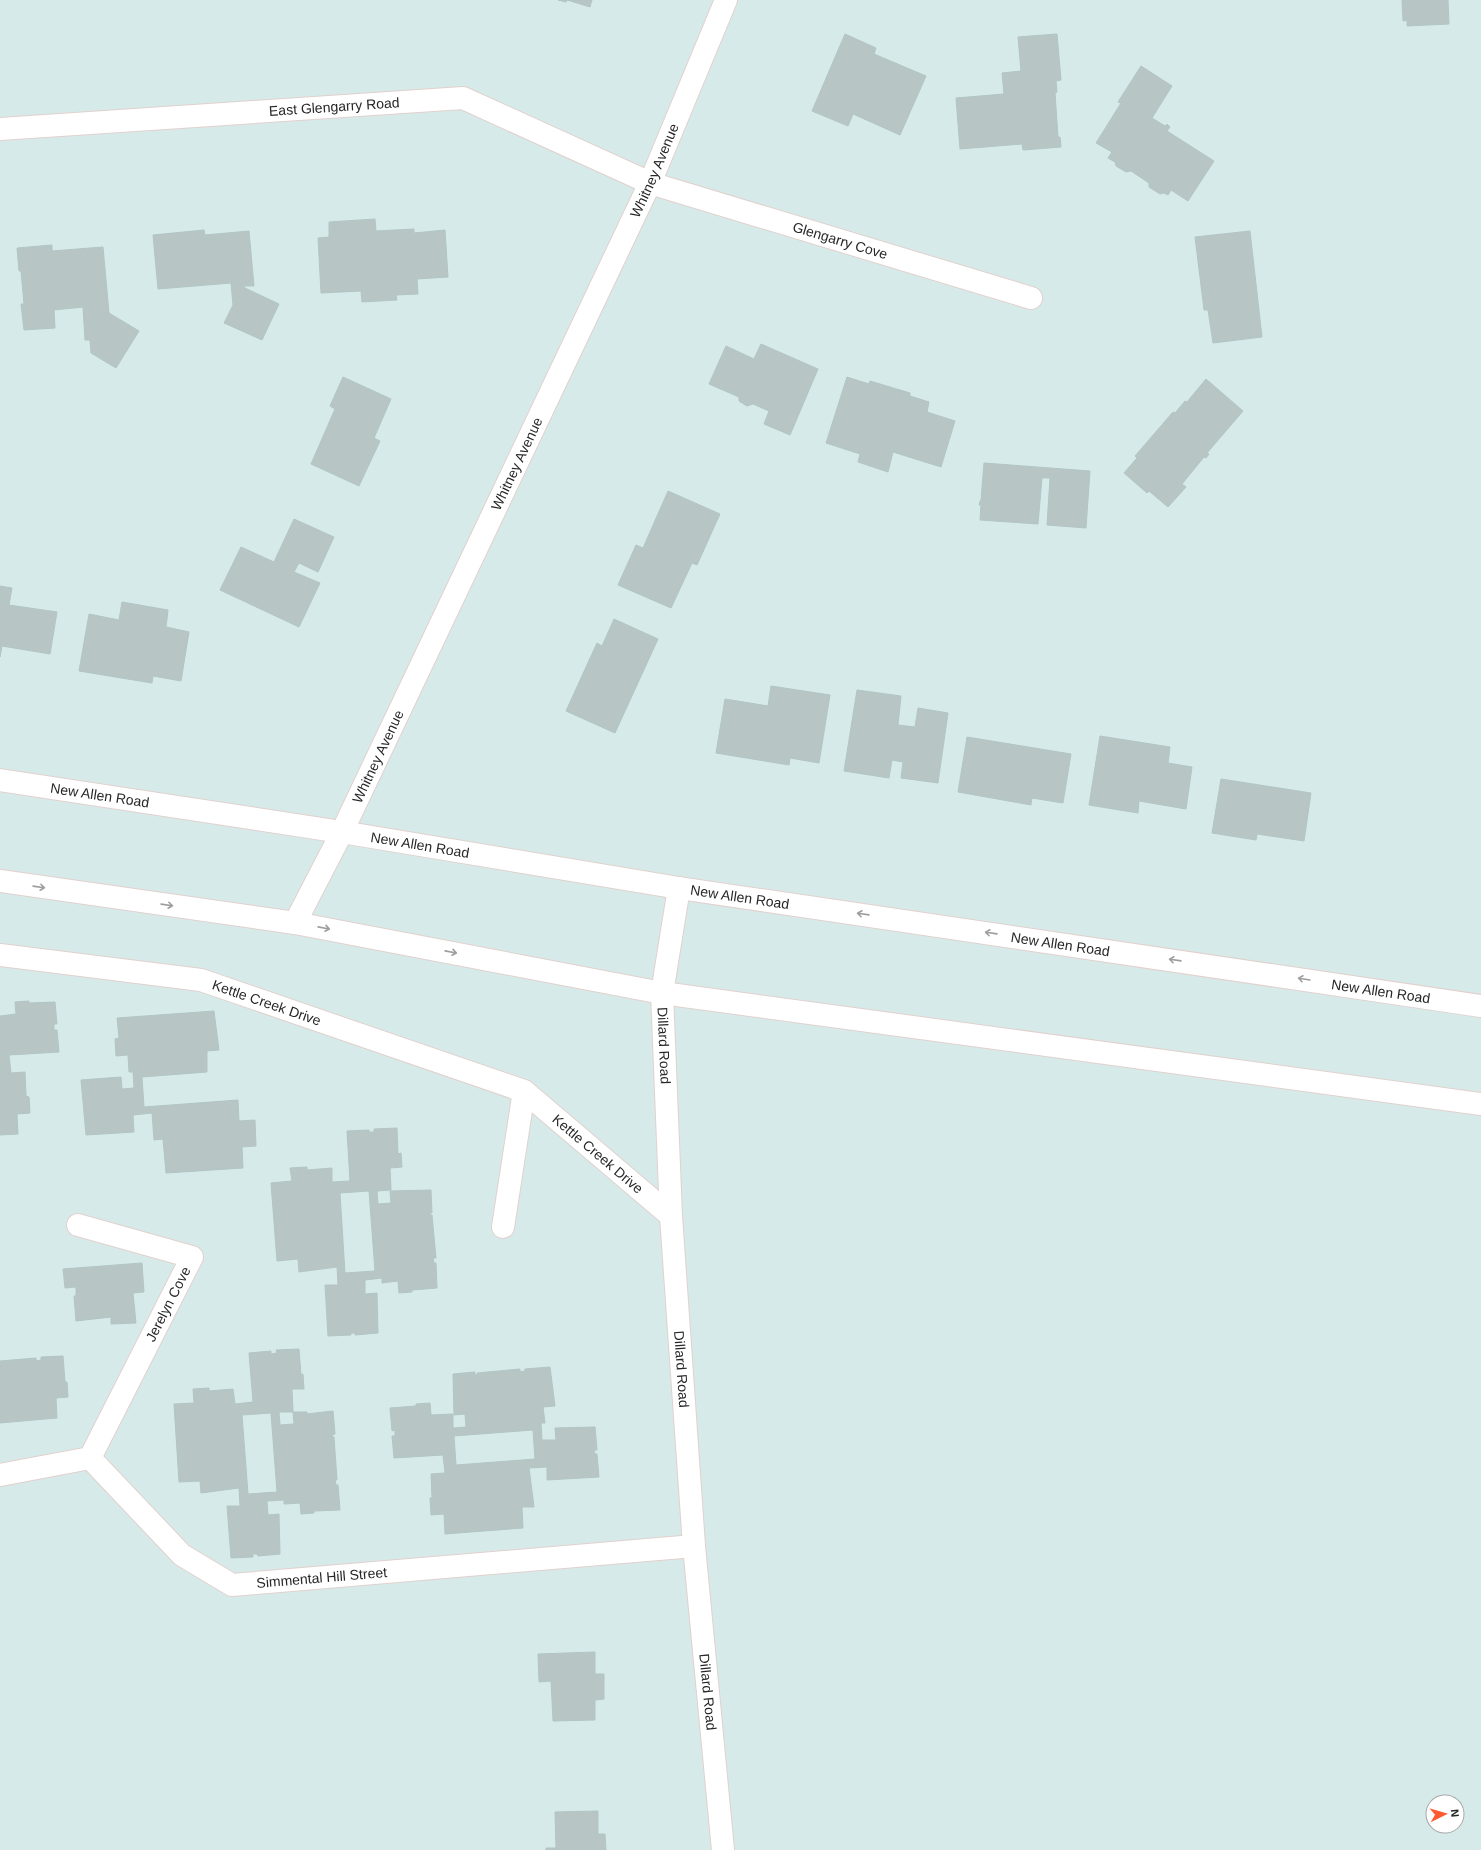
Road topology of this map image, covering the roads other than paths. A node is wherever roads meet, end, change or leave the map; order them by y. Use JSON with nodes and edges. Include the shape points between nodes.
{"nodes":[{"id":1,"x":726,"y":0,"type":"edge"},
{"id":2,"x":0,"y":129,"type":"edge"},
{"id":3,"x":650,"y":183,"type":"junction"},
{"id":4,"x":1031,"y":298,"type":"dead end"},
{"id":5,"x":0,"y":780,"type":"edge"},
{"id":6,"x":342,"y":832,"type":"junction"},
{"id":7,"x":0,"y":881,"type":"edge"},
{"id":8,"x":679,"y":888,"type":"junction"},
{"id":9,"x":295,"y":923,"type":"junction"},
{"id":10,"x":0,"y":954,"type":"edge"},
{"id":11,"x":662,"y":993,"type":"junction"},
{"id":12,"x":1481,"y":1006,"type":"edge"},
{"id":13,"x":524,"y":1092,"type":"junction"},
{"id":14,"x":1481,"y":1104,"type":"edge"},
{"id":15,"x":671,"y":1216,"type":"junction"},
{"id":16,"x":78,"y":1225,"type":"dead end"},
{"id":17,"x":503,"y":1226,"type":"dead end"},
{"id":18,"x":90,"y":1458,"type":"junction"},
{"id":19,"x":0,"y":1475,"type":"edge"},
{"id":20,"x":694,"y":1546,"type":"junction"},
{"id":21,"x":723,"y":1850,"type":"edge"}],
"edges":[{"from":1,"to":3,"type":"street","name":"Whitney Avenue"},
{"from":2,"to":3,"type":"street","name":"East Glengarry Road","via":[[463,98]]},
{"from":3,"to":4,"type":"street","name":"Glengarry Cove"},
{"from":3,"to":6,"type":"street","name":"Whitney Avenue"},
{"from":5,"to":6,"type":"street","name":"New Allen Road"},
{"from":6,"to":8,"type":"street","name":"New Allen Road"},
{"from":6,"to":9,"type":"street","name":"Whitney Avenue"},
{"from":7,"to":9,"type":"street","one_way":true},
{"from":8,"to":11,"type":"street","name":"Dillard Road"},
{"from":12,"to":8,"type":"street","name":"New Allen Road","one_way":true},
{"from":9,"to":11,"type":"street","one_way":true},
{"from":10,"to":13,"type":"street","name":"Kettle Creek Drive","via":[[201,980]]},
{"from":11,"to":14,"type":"street"},
{"from":11,"to":15,"type":"street","name":"Dillard Road"},
{"from":13,"to":15,"type":"street","name":"Kettle Creek Drive"},
{"from":13,"to":17,"type":"street"},
{"from":15,"to":20,"type":"street","name":"Dillard Road"},
{"from":16,"to":18,"type":"street","name":"Jerelyn Cove","via":[[192,1256]]},
{"from":18,"to":19,"type":"street"},
{"from":18,"to":20,"type":"street","name":"Simmental Hill Street","via":[[182,1555],[232,1585]]},
{"from":20,"to":21,"type":"street","name":"Dillard Road"}]}
